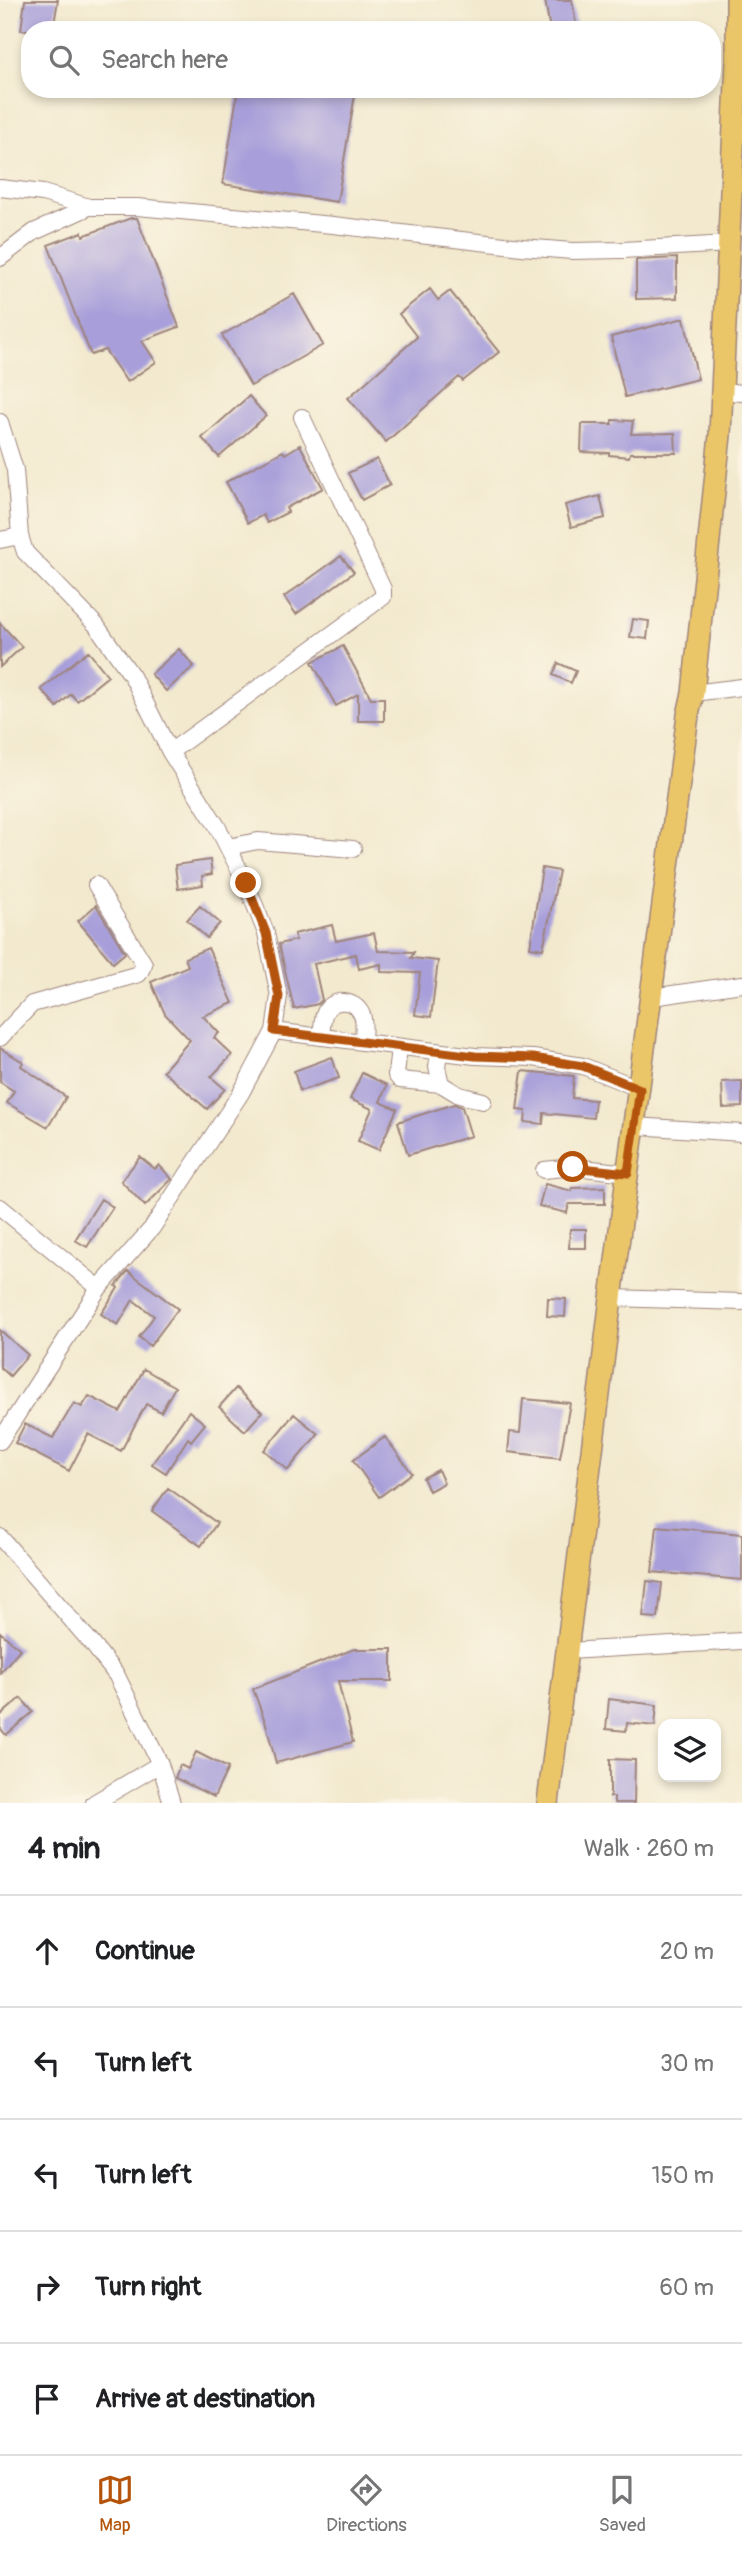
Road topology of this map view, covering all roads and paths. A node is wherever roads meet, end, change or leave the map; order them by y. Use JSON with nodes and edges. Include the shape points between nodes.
{"nodes":[{"id":1,"x":737,"y":0,"type":"edge"},
{"id":2,"x":737,"y":162,"type":"edge"},
{"id":3,"x":0,"y":188,"type":"edge"},
{"id":4,"x":89,"y":207,"type":"junction"},
{"id":5,"x":729,"y":244,"type":"junction"},
{"id":6,"x":0,"y":258,"type":"edge"},
{"id":7,"x":732,"y":392,"type":"edge"},
{"id":8,"x":302,"y":417,"type":"dead end"},
{"id":9,"x":0,"y":422,"type":"edge"},
{"id":10,"x":20,"y":537,"type":"junction"},
{"id":11,"x":0,"y":540,"type":"edge"},
{"id":12,"x":742,"y":687,"type":"edge"},
{"id":13,"x":693,"y":693,"type":"junction"},
{"id":14,"x":170,"y":752,"type":"junction"},
{"id":15,"x":228,"y":847,"type":"junction"},
{"id":16,"x":353,"y":849,"type":"dead end"},
{"id":17,"x":96,"y":885,"type":"dead end"},
{"id":18,"x":742,"y":984,"type":"edge"},
{"id":19,"x":652,"y":997,"type":"junction"},
{"id":20,"x":274,"y":1031,"type":"junction"},
{"id":21,"x":321,"y":1037,"type":"junction"},
{"id":22,"x":0,"y":1038,"type":"edge"},
{"id":23,"x":363,"y":1042,"type":"junction"},
{"id":24,"x":399,"y":1047,"type":"junction"},
{"id":25,"x":439,"y":1052,"type":"junction"},
{"id":26,"x":441,"y":1084,"type":"junction"},
{"id":27,"x":640,"y":1089,"type":"junction"},
{"id":28,"x":483,"y":1101,"type":"dead end"},
{"id":29,"x":635,"y":1126,"type":"junction"},
{"id":30,"x":742,"y":1133,"type":"edge"},
{"id":31,"x":544,"y":1170,"type":"dead end"},
{"id":32,"x":628,"y":1173,"type":"junction"},
{"id":33,"x":0,"y":1207,"type":"edge"},
{"id":34,"x":99,"y":1288,"type":"junction"},
{"id":35,"x":611,"y":1298,"type":"junction"},
{"id":36,"x":742,"y":1302,"type":"edge"},
{"id":37,"x":0,"y":1441,"type":"edge"},
{"id":38,"x":0,"y":1537,"type":"edge"},
{"id":39,"x":742,"y":1641,"type":"edge"},
{"id":40,"x":568,"y":1651,"type":"junction"},
{"id":41,"x":160,"y":1764,"type":"junction"},
{"id":42,"x":94,"y":1803,"type":"edge"},
{"id":43,"x":172,"y":1803,"type":"edge"},
{"id":44,"x":548,"y":1803,"type":"edge"}],
"edges":[{"from":1,"to":2,"type":"main road"},
{"from":2,"to":5,"type":"main road"},
{"from":3,"to":4,"type":"street","via":[[43,193]]},
{"from":4,"to":5,"type":"street","via":[[137,207],[572,251]]},
{"from":4,"to":6,"type":"street","via":[[34,232]]},
{"from":5,"to":7,"type":"main road"},
{"from":7,"to":13,"type":"main road","via":[[720,435]]},
{"from":8,"to":14,"type":"street","via":[[383,597]]},
{"from":9,"to":10,"type":"street","via":[[15,470]]},
{"from":10,"to":11,"type":"street"},
{"from":10,"to":14,"type":"street","via":[[25,552],[96,625],[132,676]]},
{"from":12,"to":13,"type":"street"},
{"from":13,"to":19,"type":"main road"},
{"from":14,"to":15,"type":"street"},
{"from":15,"to":16,"type":"street","via":[[258,841]]},
{"from":15,"to":20,"type":"street","via":[[266,933],[279,996]]},
{"from":17,"to":22,"type":"street","via":[[143,969],[139,974],[33,1004]]},
{"from":18,"to":19,"type":"street"},
{"from":19,"to":27,"type":"main road"},
{"from":20,"to":21,"type":"street"},
{"from":20,"to":34,"type":"street","via":[[242,1093],[152,1228]]},
{"from":21,"to":23,"type":"street"},
{"from":21,"to":23,"type":"street","via":[[328,1008],[344,1001],[357,1007],[363,1017]]},
{"from":23,"to":24,"type":"street"},
{"from":24,"to":25,"type":"street"},
{"from":24,"to":26,"type":"street","via":[[396,1075],[400,1080]]},
{"from":25,"to":26,"type":"street"},
{"from":25,"to":27,"type":"street","via":[[583,1066]]},
{"from":26,"to":28,"type":"street"},
{"from":27,"to":29,"type":"main road"},
{"from":29,"to":30,"type":"street"},
{"from":29,"to":32,"type":"main road"},
{"from":31,"to":32,"type":"street","via":[[573,1167]]},
{"from":32,"to":35,"type":"main road"},
{"from":33,"to":34,"type":"street"},
{"from":34,"to":37,"type":"street"},
{"from":35,"to":36,"type":"street"},
{"from":35,"to":40,"type":"main road"},
{"from":38,"to":41,"type":"street","via":[[117,1676]]},
{"from":39,"to":40,"type":"street"},
{"from":40,"to":44,"type":"main road"},
{"from":41,"to":42,"type":"street"},
{"from":41,"to":43,"type":"street"}]}
